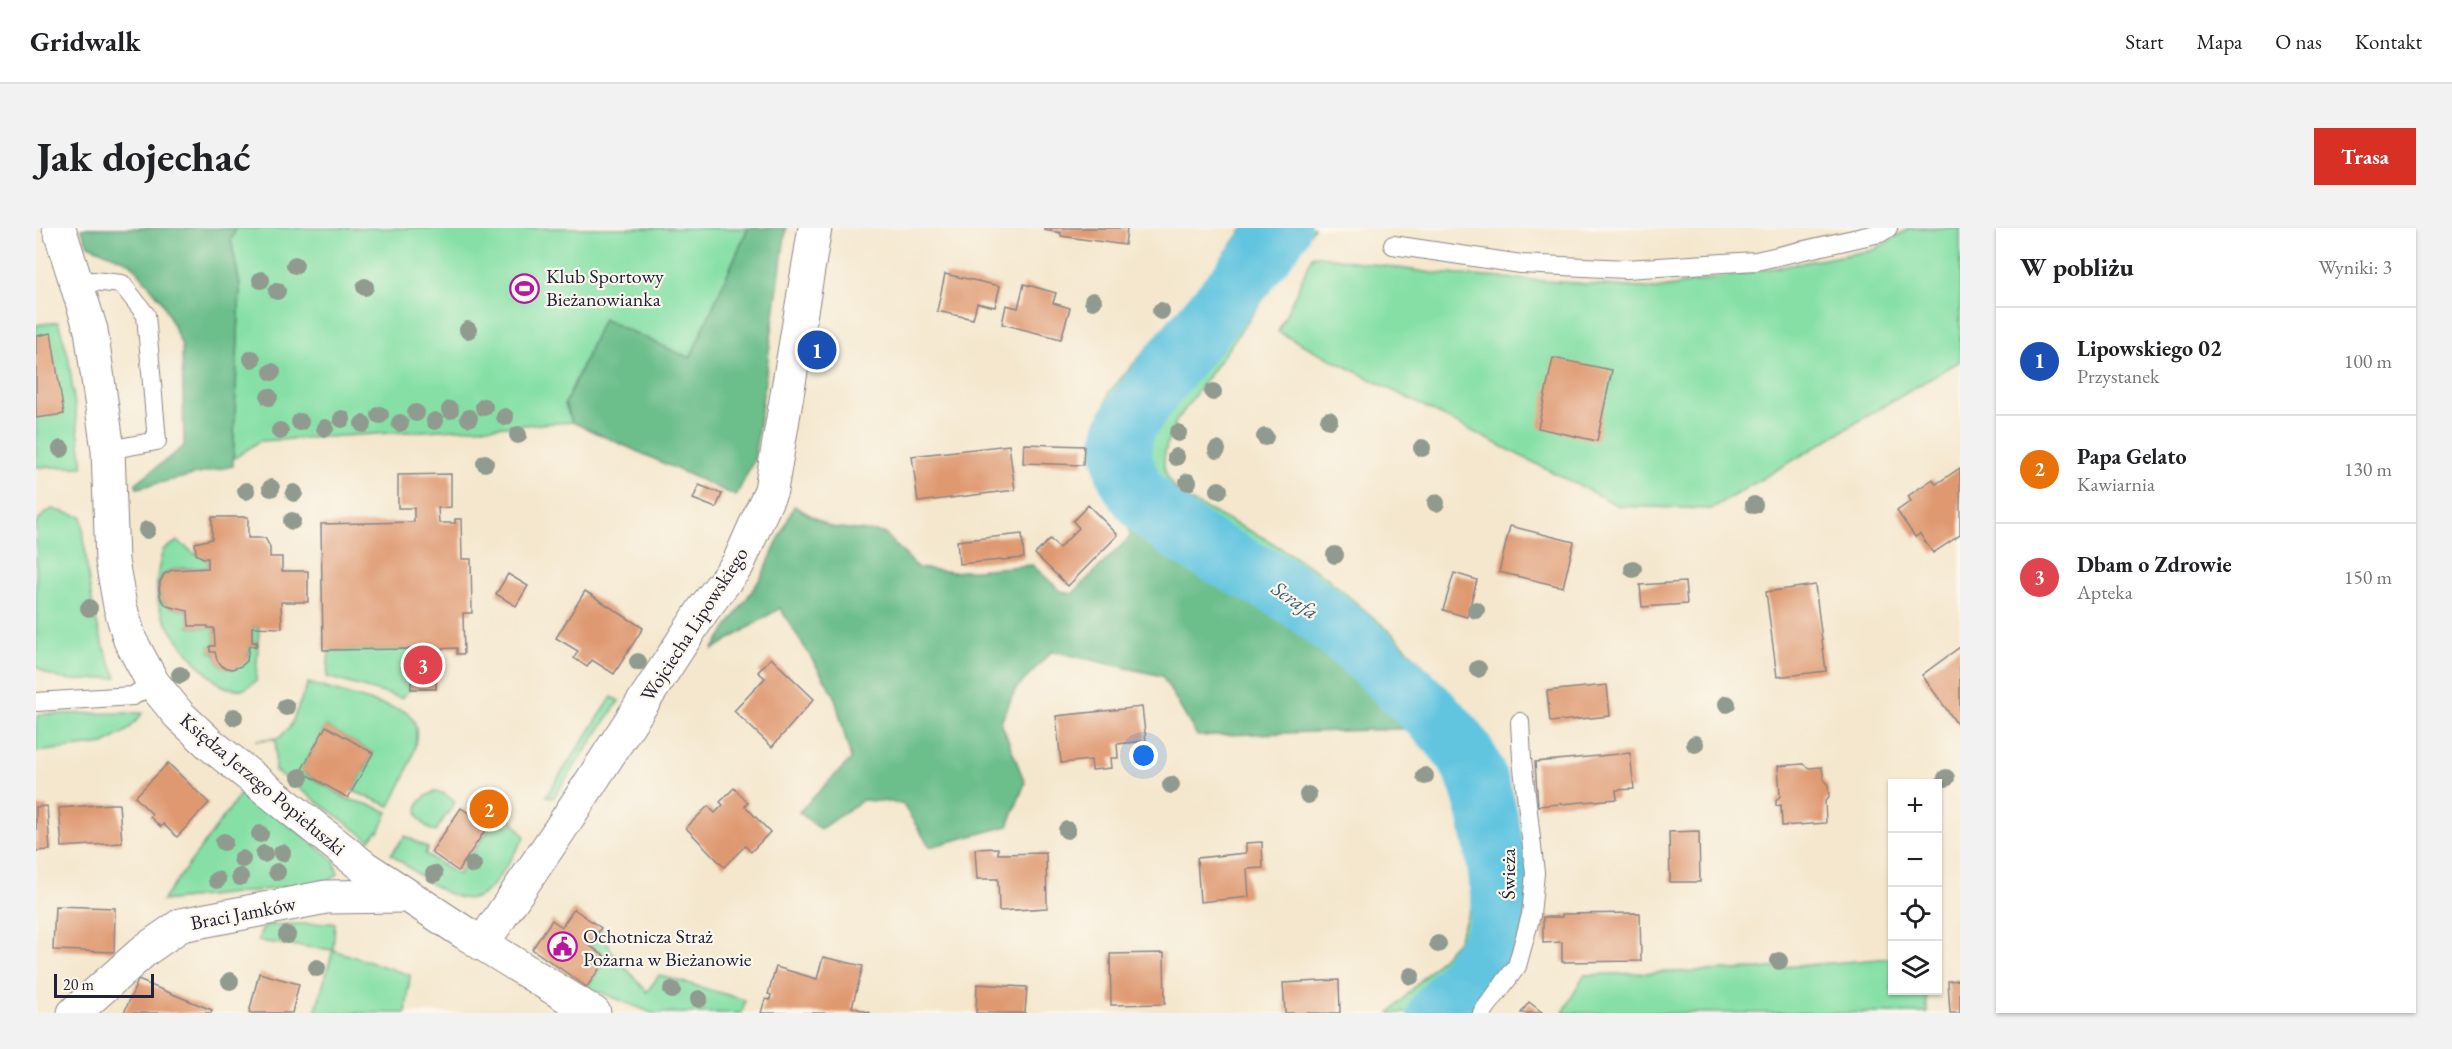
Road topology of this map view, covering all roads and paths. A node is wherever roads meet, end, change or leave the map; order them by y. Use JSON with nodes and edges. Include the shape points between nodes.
{"nodes":[{"id":1,"x":59,"y":228,"type":"edge"},
{"id":2,"x":815,"y":228,"type":"edge"},
{"id":3,"x":1888,"y":228,"type":"edge"},
{"id":4,"x":1393,"y":245,"type":"dead end"},
{"id":5,"x":77,"y":285,"type":"junction"},
{"id":6,"x":108,"y":450,"type":"junction"},
{"id":7,"x":153,"y":683,"type":"junction"},
{"id":8,"x":36,"y":702,"type":"edge"},
{"id":9,"x":1520,"y":722,"type":"dead end"},
{"id":10,"x":406,"y":896,"type":"junction"},
{"id":11,"x":482,"y":944,"type":"junction"},
{"id":12,"x":74,"y":1013,"type":"edge"},
{"id":13,"x":594,"y":1013,"type":"edge"},
{"id":14,"x":1482,"y":1013,"type":"edge"}],
"edges":[{"from":1,"to":5,"type":"street","name":"Księdza Jerzego Popiełuszki"},
{"from":2,"to":11,"type":"street","name":"Wojciecha Lipowskiego","via":[[771,490],[738,564],[703,610]]},
{"from":3,"to":4,"type":"lane","via":[[1756,261],[1626,269],[1521,264]]},
{"from":5,"to":6,"type":"street","name":"Księdza Jerzego Popiełuszki","via":[[91,330]]},
{"from":5,"to":6,"type":"lane","via":[[93,281],[122,284],[146,315],[157,441]]},
{"from":6,"to":7,"type":"street","name":"Księdza Jerzego Popiełuszki","via":[[112,561],[118,595],[130,640]]},
{"from":7,"to":8,"type":"lane","via":[[133,696]]},
{"from":7,"to":10,"type":"street","name":"Księdza Jerzego Popiełuszki","via":[[210,744]]},
{"from":9,"to":14,"type":"lane","name":"Świeża","via":[[1535,873],[1530,915],[1517,966]]},
{"from":10,"to":11,"type":"street","name":"Księdza Jerzego Popiełuszki"},
{"from":10,"to":12,"type":"street","name":"Braci Jamków","via":[[326,897],[181,925]]},
{"from":11,"to":13,"type":"street","name":"Księdza Jerzego Popiełuszki"}]}
